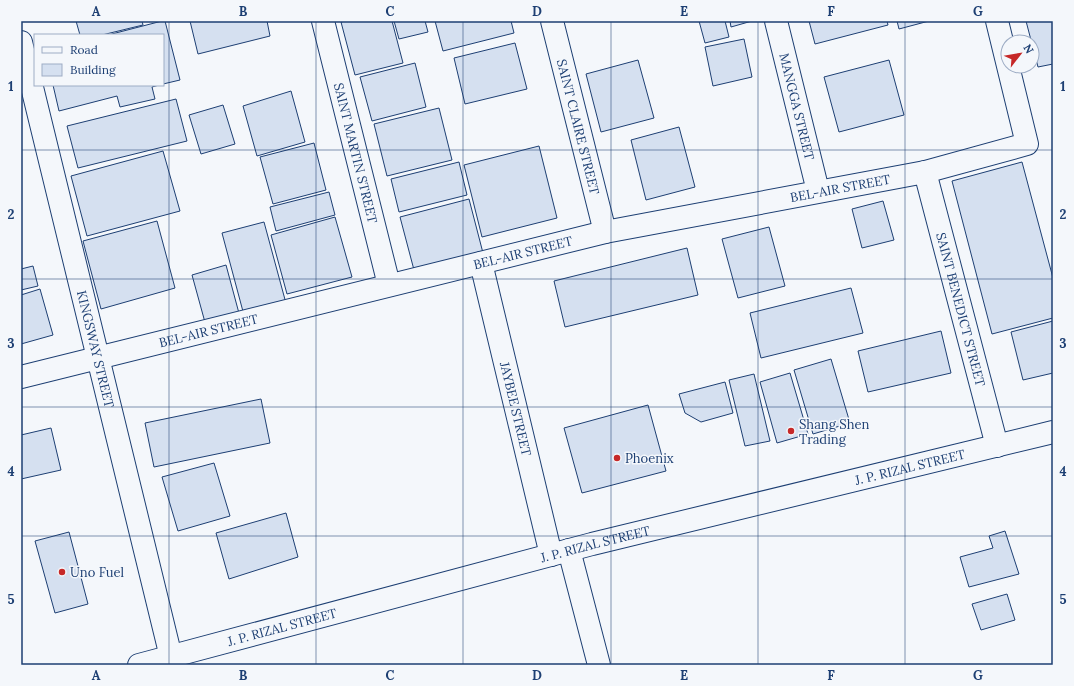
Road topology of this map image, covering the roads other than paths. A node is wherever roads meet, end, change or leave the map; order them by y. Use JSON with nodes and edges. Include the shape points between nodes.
{"nodes":[{"id":1,"x":323,"y":21,"type":"edge"},
{"id":2,"x":552,"y":21,"type":"edge"},
{"id":3,"x":776,"y":21,"type":"edge"},
{"id":4,"x":997,"y":21,"type":"edge"},
{"id":5,"x":21,"y":42,"type":"edge"},
{"id":6,"x":925,"y":172,"type":"junction"},
{"id":7,"x":818,"y":191,"type":"junction"},
{"id":8,"x":605,"y":232,"type":"junction"},
{"id":9,"x":481,"y":263,"type":"junction"},
{"id":10,"x":389,"y":286,"type":"junction"},
{"id":11,"x":98,"y":358,"type":"junction"},
{"id":12,"x":21,"y":377,"type":"edge"},
{"id":13,"x":1053,"y":432,"type":"edge"},
{"id":14,"x":997,"y":446,"type":"junction"},
{"id":15,"x":560,"y":552,"type":"junction"},
{"id":16,"x":171,"y":657,"type":"junction"},
{"id":17,"x":139,"y":665,"type":"edge"},
{"id":18,"x":599,"y":665,"type":"edge"}],
"edges":[{"from":1,"to":10,"type":"street","name":"SAINT MARTIN STREET"},
{"from":2,"to":8,"type":"street","name":"SAINT CLAIRE STREET"},
{"from":3,"to":7,"type":"street","name":"MANGGA STREET"},
{"from":4,"to":6,"type":"street","name":"BEL-AIR STREET","via":[[1027,144]]},
{"from":5,"to":11,"type":"street","name":"KINGSWAY STREET"},
{"from":6,"to":7,"type":"street","name":"BEL-AIR STREET"},
{"from":6,"to":14,"type":"street","name":"SAINT BENEDICT STREET"},
{"from":7,"to":8,"type":"street","name":"BEL-AIR STREET"},
{"from":8,"to":9,"type":"street","name":"BEL-AIR STREET"},
{"from":9,"to":10,"type":"street","name":"BEL-AIR STREET"},
{"from":9,"to":15,"type":"street","name":"JAYBEE STREET"},
{"from":10,"to":11,"type":"street","name":"BEL-AIR STREET"},
{"from":11,"to":12,"type":"street","name":"BEL-AIR STREET"},
{"from":11,"to":16,"type":"street","name":"KINGSWAY STREET"},
{"from":13,"to":14,"type":"street","name":"J. P. RIZAL STREET"},
{"from":14,"to":15,"type":"street","name":"J. P. RIZAL STREET"},
{"from":15,"to":16,"type":"street","name":"J. P. RIZAL STREET"},
{"from":15,"to":18,"type":"street","name":"JAYBEE STREET"},
{"from":16,"to":17,"type":"street","name":"J. P. RIZAL STREET"}]}
